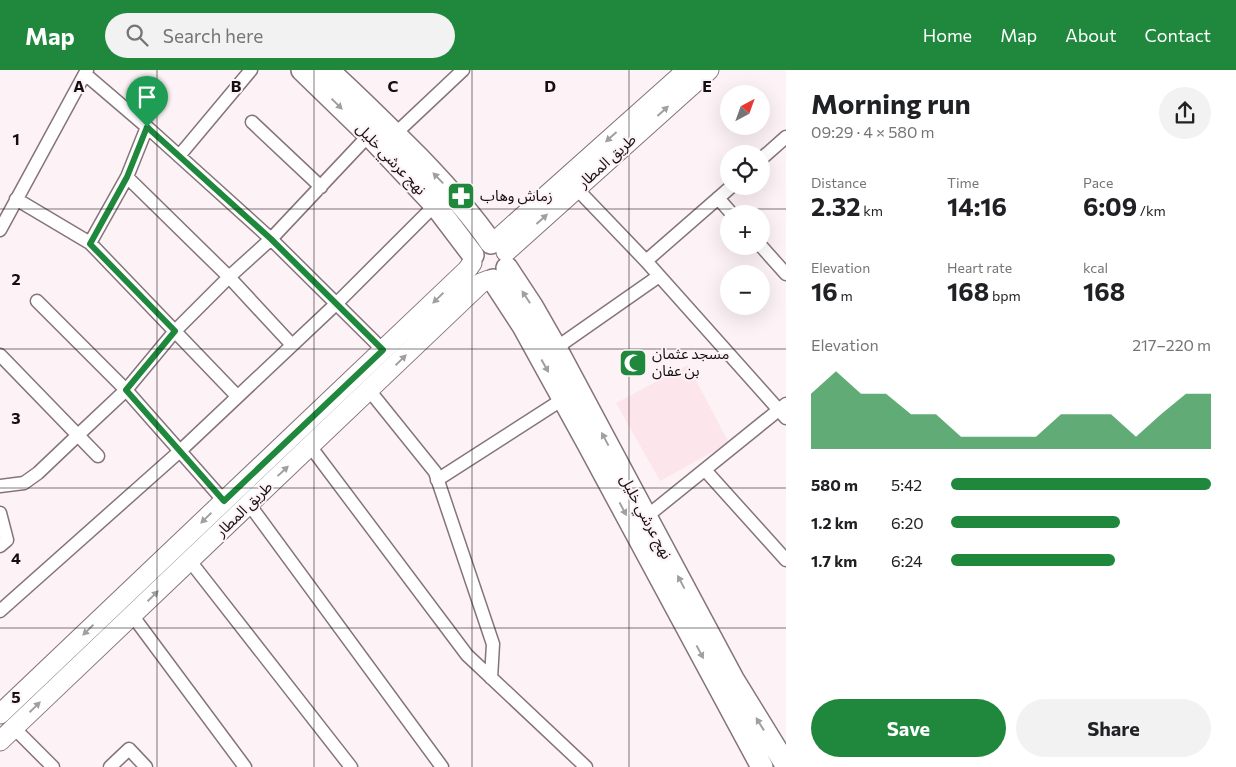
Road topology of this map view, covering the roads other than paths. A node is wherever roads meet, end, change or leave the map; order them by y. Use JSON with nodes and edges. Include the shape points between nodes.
{"nodes":[{"id":1,"x":250,"y":70,"type":"edge"},
{"id":2,"x":302,"y":70,"type":"edge"},
{"id":3,"x":328,"y":70,"type":"edge"},
{"id":4,"x":463,"y":70,"type":"edge"},
{"id":5,"x":687,"y":70,"type":"edge"},
{"id":6,"x":710,"y":70,"type":"edge"},
{"id":7,"x":86,"y":72,"type":"edge"},
{"id":8,"x":252,"y":122,"type":"dead end"},
{"id":9,"x":147,"y":127,"type":"junction"},
{"id":10,"x":394,"y":134,"type":"junction"},
{"id":11,"x":369,"y":135,"type":"junction"},
{"id":12,"x":786,"y":137,"type":"edge"},
{"id":13,"x":770,"y":152,"type":"edge"},
{"id":14,"x":179,"y":156,"type":"junction"},
{"id":15,"x":127,"y":177,"type":"junction"},
{"id":16,"x":571,"y":183,"type":"junction"},
{"id":17,"x":321,"y":187,"type":"junction"},
{"id":18,"x":722,"y":195,"type":"edge"},
{"id":19,"x":718,"y":198,"type":"junction"},
{"id":20,"x":16,"y":199,"type":"junction"},
{"id":21,"x":436,"y":205,"type":"junction"},
{"id":22,"x":724,"y":205,"type":"edge"},
{"id":23,"x":0,"y":230,"type":"edge"},
{"id":24,"x":271,"y":239,"type":"junction"},
{"id":25,"x":90,"y":244,"type":"junction"},
{"id":26,"x":769,"y":255,"type":"edge"},
{"id":27,"x":472,"y":259,"type":"junction"},
{"id":28,"x":496,"y":261,"type":"junction"},
{"id":29,"x":646,"y":261,"type":"junction"},
{"id":30,"x":786,"y":274,"type":"edge"},
{"id":31,"x":659,"y":276,"type":"junction"},
{"id":32,"x":229,"y":277,"type":"junction"},
{"id":33,"x":36,"y":301,"type":"dead end"},
{"id":34,"x":337,"y":303,"type":"junction"},
{"id":35,"x":175,"y":331,"type":"junction"},
{"id":36,"x":292,"y":345,"type":"junction"},
{"id":37,"x":556,"y":348,"type":"junction"},
{"id":38,"x":383,"y":350,"type":"junction"},
{"id":39,"x":0,"y":354,"type":"edge"},
{"id":40,"x":126,"y":390,"type":"junction"},
{"id":41,"x":369,"y":390,"type":"junction"},
{"id":42,"x":238,"y":396,"type":"junction"},
{"id":43,"x":563,"y":399,"type":"junction"},
{"id":44,"x":784,"y":411,"type":"edge"},
{"id":45,"x":78,"y":435,"type":"junction"},
{"id":46,"x":310,"y":446,"type":"junction"},
{"id":47,"x":180,"y":451,"type":"junction"},
{"id":48,"x":98,"y":456,"type":"dead end"},
{"id":49,"x":705,"y":470,"type":"junction"},
{"id":50,"x":437,"y":480,"type":"junction"},
{"id":51,"x":0,"y":486,"type":"edge"},
{"id":52,"x":224,"y":501,"type":"junction"},
{"id":53,"x":249,"y":504,"type":"junction"},
{"id":54,"x":0,"y":513,"type":"edge"},
{"id":55,"x":646,"y":517,"type":"junction"},
{"id":56,"x":0,"y":546,"type":"edge"},
{"id":57,"x":786,"y":560,"type":"edge"},
{"id":58,"x":190,"y":561,"type":"junction"},
{"id":59,"x":0,"y":611,"type":"edge"},
{"id":60,"x":132,"y":615,"type":"junction"},
{"id":61,"x":491,"y":678,"type":"junction"},
{"id":62,"x":0,"y":714,"type":"edge"},
{"id":63,"x":14,"y":728,"type":"junction"},
{"id":64,"x":0,"y":741,"type":"edge"},
{"id":65,"x":784,"y":759,"type":"edge"},
{"id":66,"x":243,"y":766,"type":"edge"},
{"id":67,"x":52,"y":767,"type":"edge"},
{"id":68,"x":110,"y":767,"type":"edge"},
{"id":69,"x":146,"y":767,"type":"edge"},
{"id":70,"x":351,"y":767,"type":"edge"},
{"id":71,"x":442,"y":767,"type":"edge"},
{"id":72,"x":586,"y":767,"type":"edge"},
{"id":73,"x":762,"y":767,"type":"edge"}],
"edges":[{"from":1,"to":14,"type":"street"},
{"from":2,"to":11,"type":"highway","name":"نهج عرشي خليل","one_way":true},
{"from":3,"to":10,"type":"highway","name":"نهج عرشي خليل"},
{"from":4,"to":10,"type":"street"},
{"from":5,"to":16,"type":"main road","name":"طريق المطار","one_way":true},
{"from":16,"to":6,"type":"main road","name":"طريق المطار","one_way":true},
{"from":7,"to":9,"type":"street"},
{"from":7,"to":20,"type":"street"},
{"from":8,"to":17,"type":"street"},
{"from":9,"to":14,"type":"street"},
{"from":9,"to":15,"type":"street"},
{"from":28,"to":10,"type":"highway","name":"نهج عرشي خليل","one_way":true,"via":[[475,219]]},
{"from":11,"to":17,"type":"street"},
{"from":11,"to":21,"type":"highway","name":"نهج عرشي خليل"},
{"from":12,"to":13,"type":"street"},
{"from":14,"to":24,"type":"street"},
{"from":15,"to":25,"type":"street"},
{"from":15,"to":32,"type":"street"},
{"from":16,"to":28,"type":"main road","name":"طريق المطار"},
{"from":16,"to":29,"type":"street"},
{"from":17,"to":24,"type":"street"},
{"from":18,"to":19,"type":"street"},
{"from":19,"to":22,"type":"street"},
{"from":19,"to":29,"type":"street"},
{"from":20,"to":23,"type":"street"},
{"from":20,"to":25,"type":"street"},
{"from":21,"to":27,"type":"highway","name":"نهج عرشي خليل"},
{"from":21,"to":34,"type":"street"},
{"from":24,"to":32,"type":"street"},
{"from":24,"to":34,"type":"street"},
{"from":25,"to":35,"type":"street"},
{"from":26,"to":30,"type":"street"},
{"from":27,"to":28,"type":"highway","via":[[480,246]]},
{"from":27,"to":28,"type":"highway","name":"نهج عرشي خليل","via":[[476,273],[482,278]]},
{"from":27,"to":38,"type":"main road","name":"طريق المطار","one_way":true,"via":[[467,270]]},
{"from":37,"to":28,"type":"highway","name":"نهج عرشي خليل","one_way":true,"via":[[532,306]]},
{"from":41,"to":28,"type":"main road","name":"طريق المطار","one_way":true,"via":[[481,283]]},
{"from":28,"to":43,"type":"highway","name":"نهج عرشي خليل","one_way":true,"via":[[523,326]]},
{"from":29,"to":31,"type":"street"},
{"from":31,"to":37,"type":"street"},
{"from":31,"to":44,"type":"street"},
{"from":32,"to":35,"type":"street"},
{"from":32,"to":36,"type":"street"},
{"from":33,"to":40,"type":"street"},
{"from":34,"to":36,"type":"street"},
{"from":34,"to":38,"type":"street"},
{"from":35,"to":40,"type":"street"},
{"from":35,"to":42,"type":"street"},
{"from":36,"to":42,"type":"street"},
{"from":55,"to":37,"type":"highway","name":"نهج عرشي خليل","one_way":true},
{"from":38,"to":52,"type":"main road","name":"طريق المطار"},
{"from":39,"to":45,"type":"street"},
{"from":40,"to":45,"type":"street"},
{"from":40,"to":47,"type":"street"},
{"from":41,"to":46,"type":"main road","name":"طريق المطار"},
{"from":41,"to":50,"type":"street","via":[[435,472]]},
{"from":42,"to":47,"type":"street"},
{"from":43,"to":50,"type":"street"},
{"from":43,"to":73,"type":"highway","name":"نهج عرشي خليل","one_way":true},
{"from":44,"to":49,"type":"street"},
{"from":45,"to":48,"type":"street"},
{"from":45,"to":51,"type":"street","via":[[24,483]]},
{"from":53,"to":46,"type":"main road","name":"طريق المطار","one_way":true},
{"from":46,"to":61,"type":"street","via":[[468,655]]},
{"from":47,"to":52,"type":"street"},
{"from":47,"to":59,"type":"street"},
{"from":49,"to":55,"type":"street"},
{"from":49,"to":57,"type":"street"},
{"from":50,"to":61,"type":"street","via":[[493,644]]},
{"from":52,"to":62,"type":"main road","name":"طريق المطار","one_way":true},
{"from":53,"to":58,"type":"main road","name":"طريق المطار"},
{"from":53,"to":71,"type":"street"},
{"from":54,"to":56,"type":"street","via":[[7,540]]},
{"from":65,"to":55,"type":"highway","name":"نهج عرشي خليل","one_way":true,"via":[[733,679]]},
{"from":60,"to":58,"type":"main road","name":"طريق المطار","one_way":true},
{"from":58,"to":70,"type":"street"},
{"from":63,"to":60,"type":"main road","name":"طريق المطار","one_way":true},
{"from":60,"to":66,"type":"street"},
{"from":61,"to":72,"type":"street"},
{"from":63,"to":64,"type":"main road","name":"طريق المطار"},
{"from":63,"to":67,"type":"street"},
{"from":68,"to":69,"type":"street","via":[[129,749]]}]}
